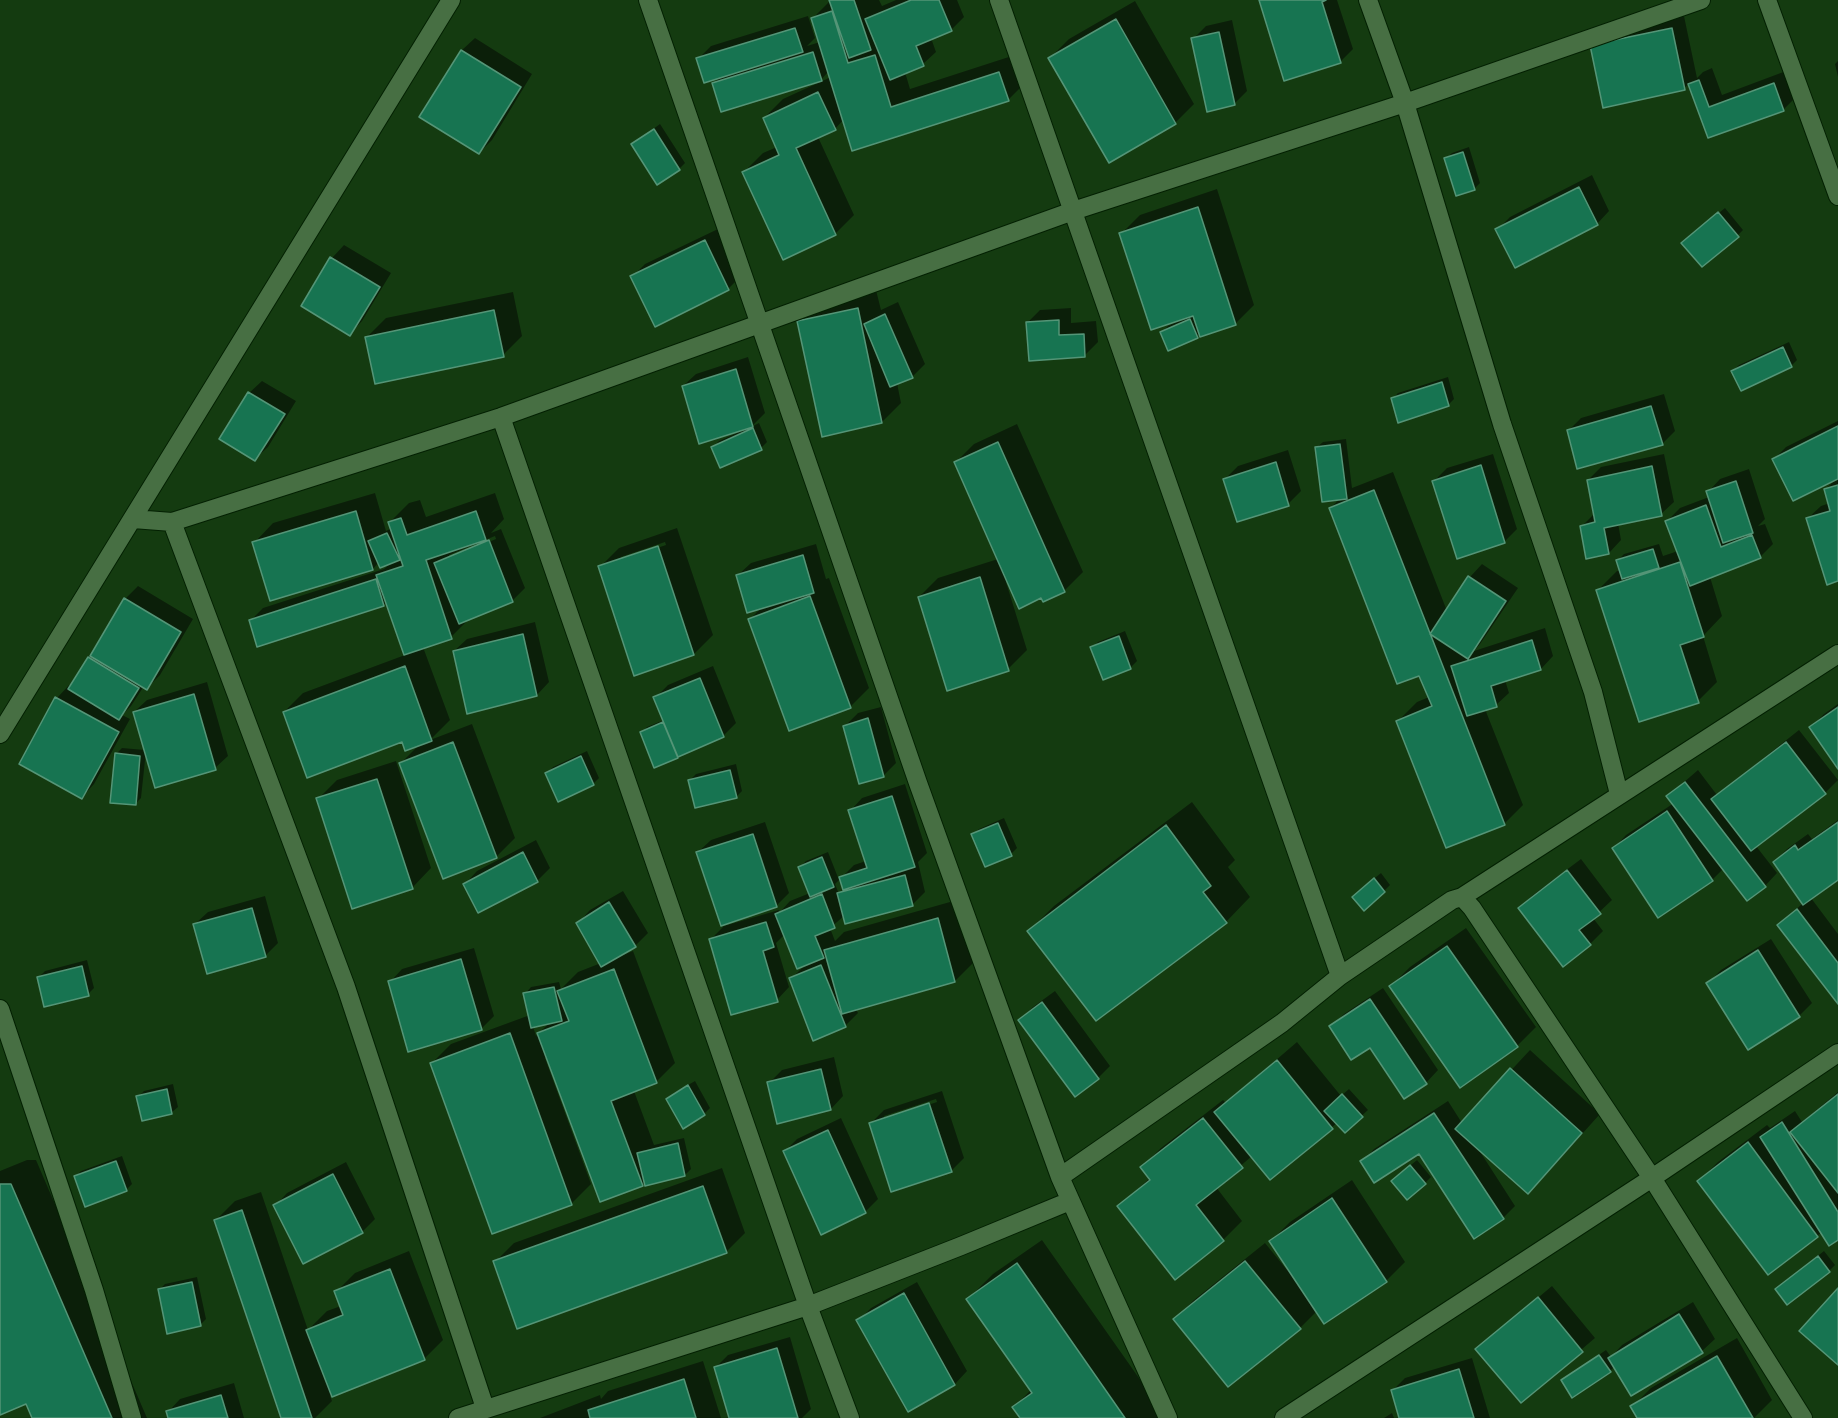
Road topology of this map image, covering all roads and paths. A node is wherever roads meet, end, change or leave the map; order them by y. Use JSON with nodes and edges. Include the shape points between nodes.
{"nodes":[{"id":1,"x":451,"y":0,"type":"edge"},
{"id":2,"x":648,"y":0,"type":"edge"},
{"id":3,"x":999,"y":0,"type":"edge"},
{"id":4,"x":1368,"y":0,"type":"edge"},
{"id":5,"x":1701,"y":0,"type":"edge"},
{"id":6,"x":1767,"y":0,"type":"edge"},
{"id":7,"x":1405,"y":103,"type":"junction"},
{"id":8,"x":1838,"y":196,"type":"edge"},
{"id":9,"x":1073,"y":211,"type":"junction"},
{"id":10,"x":760,"y":324,"type":"junction"},
{"id":11,"x":501,"y":417,"type":"junction"},
{"id":12,"x":133,"y":519,"type":"junction"},
{"id":13,"x":172,"y":522,"type":"junction"},
{"id":14,"x":1838,"y":654,"type":"edge"},
{"id":15,"x":0,"y":734,"type":"edge"},
{"id":16,"x":1619,"y":794,"type":"junction"},
{"id":17,"x":1461,"y":897,"type":"junction"},
{"id":18,"x":1340,"y":976,"type":"junction"},
{"id":19,"x":0,"y":1009,"type":"edge"},
{"id":20,"x":1838,"y":1053,"type":"edge"},
{"id":21,"x":1060,"y":1177,"type":"junction"},
{"id":22,"x":1652,"y":1178,"type":"junction"},
{"id":23,"x":1070,"y":1201,"type":"junction"},
{"id":24,"x":808,"y":1306,"type":"junction"},
{"id":25,"x":485,"y":1408,"type":"junction"},
{"id":26,"x":132,"y":1418,"type":"edge"},
{"id":27,"x":458,"y":1418,"type":"edge"},
{"id":28,"x":850,"y":1418,"type":"edge"},
{"id":29,"x":1168,"y":1418,"type":"edge"},
{"id":30,"x":1284,"y":1418,"type":"edge"},
{"id":31,"x":1803,"y":1418,"type":"edge"}],
"edges":[{"from":1,"to":12,"type":"street"},
{"from":2,"to":10,"type":"street"},
{"from":3,"to":9,"type":"street"},
{"from":4,"to":7,"type":"street"},
{"from":5,"to":7,"type":"street"},
{"from":6,"to":8,"type":"street"},
{"from":7,"to":9,"type":"street"},
{"from":7,"to":16,"type":"street","via":[[1502,423],[1593,692]]},
{"from":9,"to":10,"type":"street"},
{"from":9,"to":18,"type":"street"},
{"from":10,"to":11,"type":"street"},
{"from":10,"to":21,"type":"street","via":[[918,783]]},
{"from":11,"to":13,"type":"street"},
{"from":11,"to":24,"type":"street"},
{"from":12,"to":13,"type":"street"},
{"from":12,"to":15,"type":"street"},
{"from":13,"to":25,"type":"street","via":[[346,987]]},
{"from":14,"to":16,"type":"street"},
{"from":16,"to":17,"type":"street"},
{"from":17,"to":18,"type":"street"},
{"from":17,"to":22,"type":"street"},
{"from":18,"to":21,"type":"street","via":[[1282,1023]]},
{"from":19,"to":26,"type":"street","via":[[94,1290]]},
{"from":20,"to":22,"type":"street"},
{"from":21,"to":23,"type":"street"},
{"from":22,"to":30,"type":"street"},
{"from":22,"to":31,"type":"street"},
{"from":23,"to":24,"type":"street"},
{"from":23,"to":29,"type":"street"},
{"from":24,"to":25,"type":"street"},
{"from":24,"to":28,"type":"street"},
{"from":25,"to":27,"type":"street"}]}
